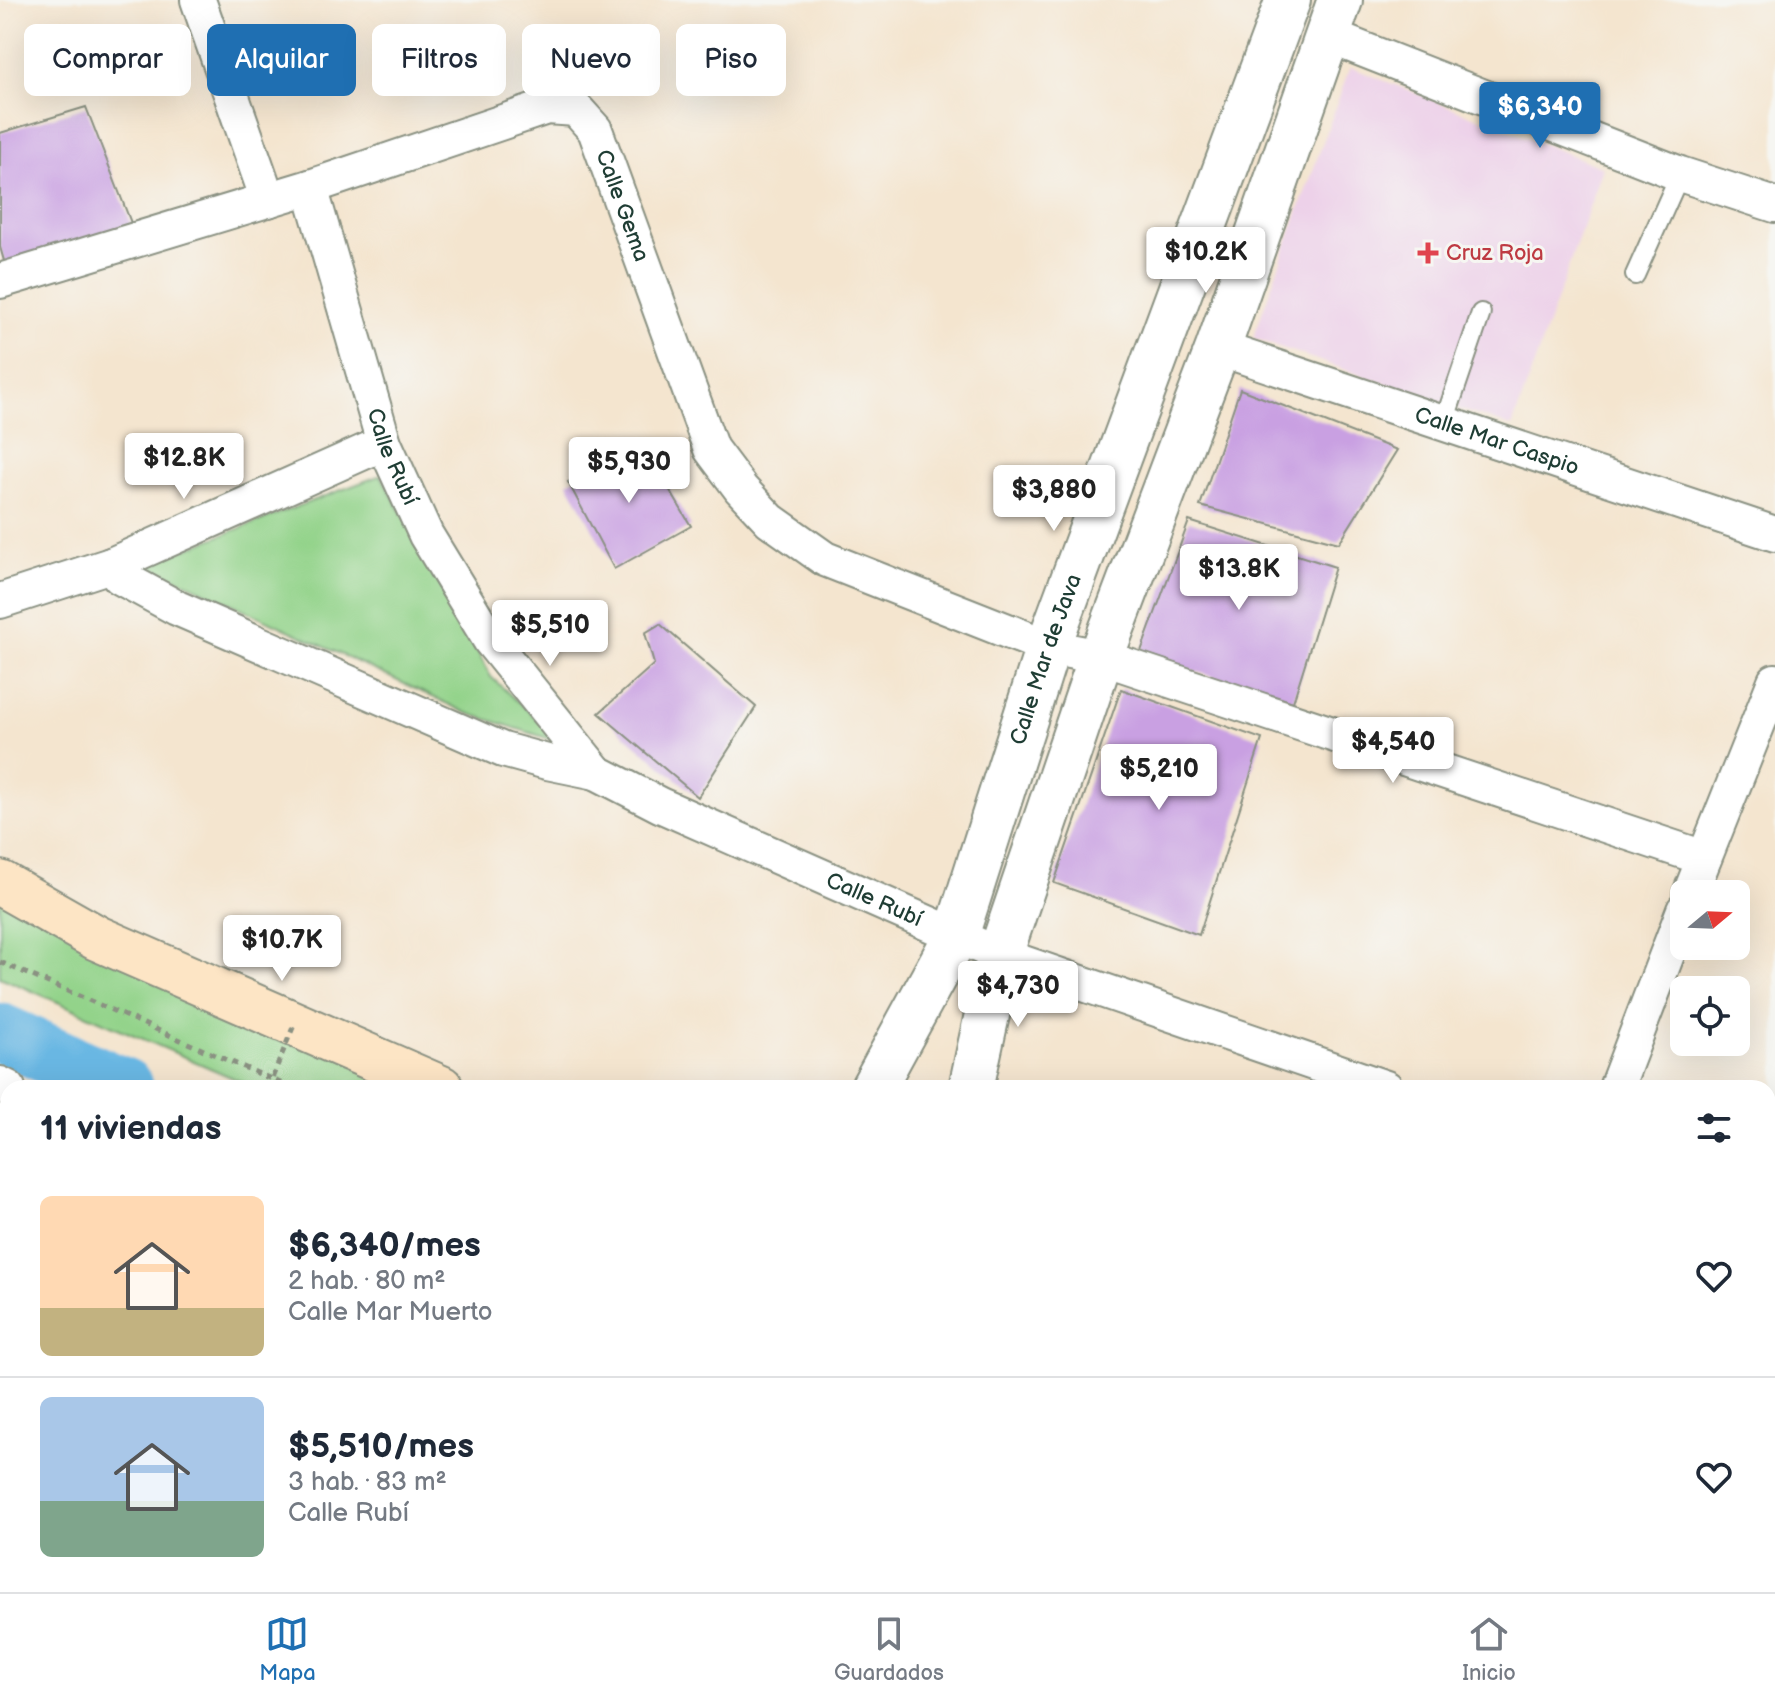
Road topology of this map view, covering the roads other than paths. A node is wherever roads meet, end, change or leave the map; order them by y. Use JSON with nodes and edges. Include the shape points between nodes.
{"nodes":[{"id":1,"x":198,"y":0,"type":"edge"},
{"id":2,"x":1288,"y":0,"type":"edge"},
{"id":3,"x":1333,"y":17,"type":"edge"},
{"id":4,"x":1680,"y":174,"type":"junction"},
{"id":5,"x":310,"y":187,"type":"junction"},
{"id":6,"x":268,"y":200,"type":"junction"},
{"id":7,"x":1775,"y":205,"type":"edge"},
{"id":8,"x":1194,"y":253,"type":"junction"},
{"id":9,"x":1243,"y":274,"type":"junction"},
{"id":10,"x":1635,"y":275,"type":"dead end"},
{"id":11,"x":0,"y":281,"type":"edge"},
{"id":12,"x":1481,"y":313,"type":"dead end"},
{"id":13,"x":1218,"y":348,"type":"junction"},
{"id":14,"x":1444,"y":422,"type":"junction"},
{"id":15,"x":384,"y":443,"type":"junction"},
{"id":16,"x":1775,"y":534,"type":"edge"},
{"id":17,"x":111,"y":565,"type":"junction"},
{"id":18,"x":0,"y":601,"type":"edge"},
{"id":19,"x":1048,"y":647,"type":"junction"},
{"id":20,"x":1101,"y":657,"type":"junction"},
{"id":21,"x":1775,"y":681,"type":"edge"},
{"id":22,"x":596,"y":772,"type":"junction"},
{"id":23,"x":1704,"y":858,"type":"junction"},
{"id":24,"x":1695,"y":880,"type":"edge"},
{"id":25,"x":0,"y":883,"type":"edge"},
{"id":26,"x":956,"y":936,"type":"junction"},
{"id":27,"x":1670,"y":947,"type":"edge"},
{"id":28,"x":1000,"y":955,"type":"junction"},
{"id":29,"x":422,"y":1080,"type":"edge"},
{"id":30,"x":877,"y":1080,"type":"edge"},
{"id":31,"x":973,"y":1080,"type":"edge"},
{"id":32,"x":1363,"y":1080,"type":"edge"},
{"id":33,"x":1619,"y":1080,"type":"edge"}],
"edges":[{"from":1,"to":6,"type":"street"},
{"from":2,"to":8,"type":"street","name":"Calle Mar de Java"},
{"from":3,"to":4,"type":"street"},
{"from":3,"to":9,"type":"street"},
{"from":4,"to":7,"type":"street"},
{"from":4,"to":10,"type":"lane"},
{"from":5,"to":6,"type":"street","name":"Calle Gema"},
{"from":5,"to":15,"type":"street","name":"Calle Rubí"},
{"from":5,"to":19,"type":"street","name":"Calle Gema","via":[[547,107],[576,109],[595,130],[711,449],[741,489],[770,520],[825,559]]},
{"from":6,"to":11,"type":"street","name":"Calle Gema"},
{"from":8,"to":9,"type":"street"},
{"from":8,"to":19,"type":"street","name":"Calle Mar de Java"},
{"from":9,"to":13,"type":"street"},
{"from":12,"to":14,"type":"lane"},
{"from":13,"to":14,"type":"street","name":"Calle Mar Caspio"},
{"from":13,"to":20,"type":"street"},
{"from":14,"to":16,"type":"street","name":"Calle Mar Caspio"},
{"from":15,"to":17,"type":"street"},
{"from":15,"to":22,"type":"street","name":"Calle Rubí","via":[[426,535],[490,640]]},
{"from":17,"to":18,"type":"street"},
{"from":17,"to":22,"type":"street","name":"Calle Rubí","via":[[120,577],[177,608],[503,750]]},
{"from":19,"to":20,"type":"street","name":"Calle Gema"},
{"from":19,"to":26,"type":"street","name":"Calle Mar de Java"},
{"from":20,"to":23,"type":"street","name":"Calle Gema"},
{"from":20,"to":28,"type":"street"},
{"from":21,"to":23,"type":"street"},
{"from":22,"to":26,"type":"street","name":"Calle Rubí"},
{"from":23,"to":24,"type":"street"},
{"from":25,"to":29,"type":"main road","via":[[97,938]]},
{"from":26,"to":28,"type":"street","name":"Calle Rubí"},
{"from":26,"to":30,"type":"street","name":"Calle Mar de Java"},
{"from":27,"to":33,"type":"street"},
{"from":28,"to":31,"type":"street"},
{"from":28,"to":32,"type":"street","name":"Calle Rubí"}]}
